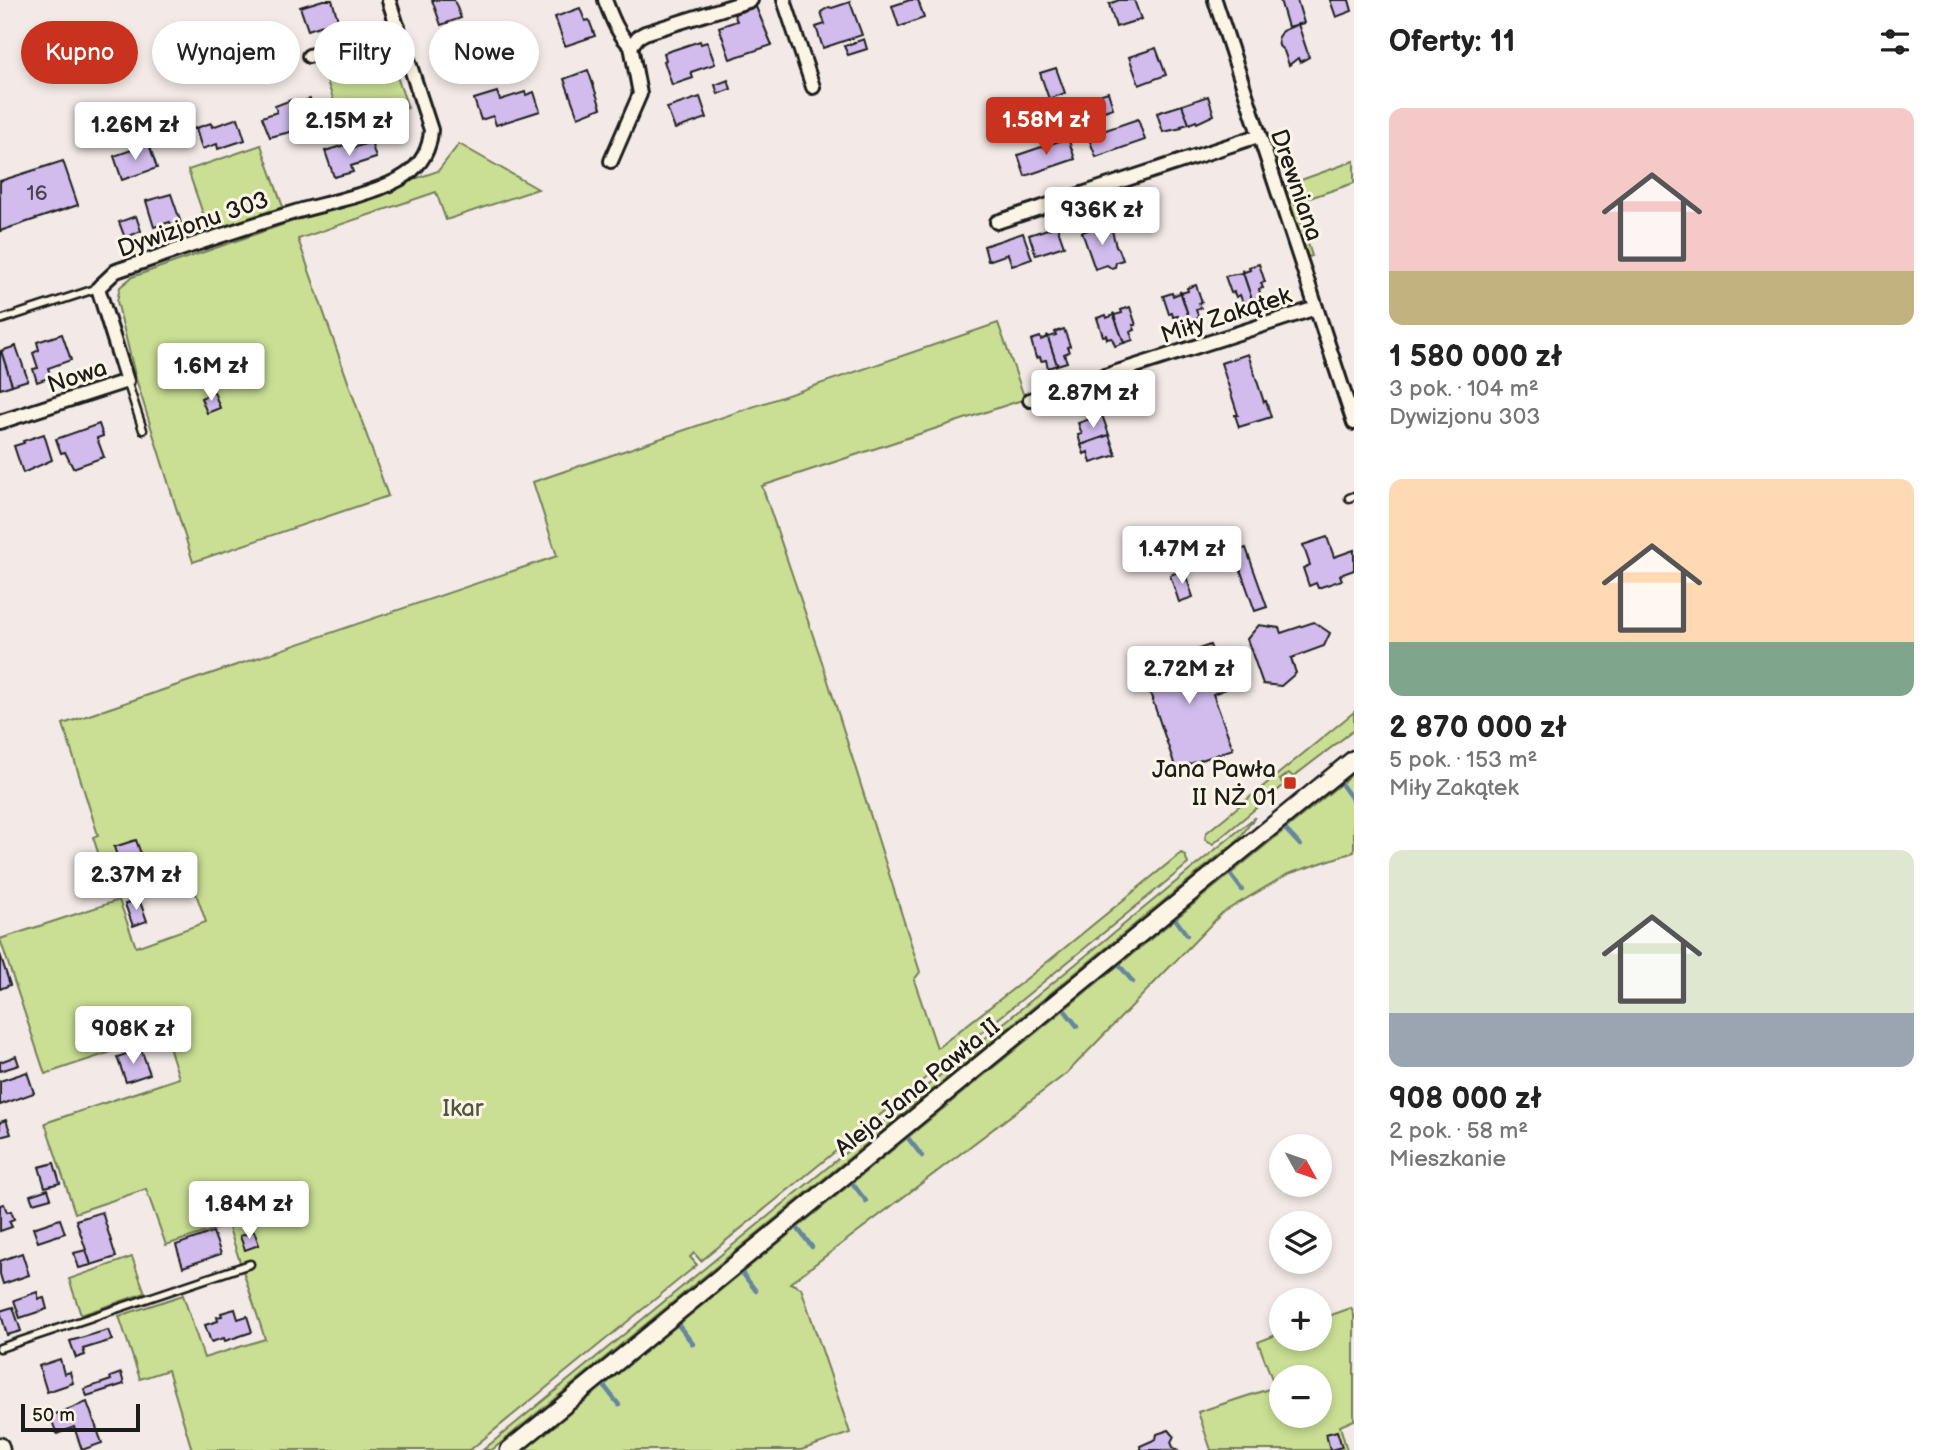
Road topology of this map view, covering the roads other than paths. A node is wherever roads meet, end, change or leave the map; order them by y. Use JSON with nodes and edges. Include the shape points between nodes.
{"nodes":[{"id":1,"x":606,"y":0,"type":"edge"},
{"id":2,"x":751,"y":0,"type":"edge"},
{"id":3,"x":784,"y":0,"type":"edge"},
{"id":4,"x":1214,"y":0,"type":"edge"},
{"id":5,"x":389,"y":1,"type":"edge"},
{"id":6,"x":396,"y":21,"type":"edge"},
{"id":7,"x":631,"y":46,"type":"junction"},
{"id":8,"x":314,"y":54,"type":"edge"},
{"id":9,"x":309,"y":56,"type":"dead end"},
{"id":10,"x":415,"y":80,"type":"edge"},
{"id":11,"x":813,"y":87,"type":"dead end"},
{"id":12,"x":1258,"y":135,"type":"junction"},
{"id":13,"x":611,"y":161,"type":"dead end"},
{"id":14,"x":996,"y":222,"type":"dead end"},
{"id":15,"x":98,"y":288,"type":"junction"},
{"id":16,"x":1316,"y":308,"type":"junction"},
{"id":17,"x":0,"y":320,"type":"edge"},
{"id":18,"x":127,"y":382,"type":"junction"},
{"id":19,"x":1030,"y":400,"type":"dead end"},
{"id":20,"x":0,"y":422,"type":"edge"},
{"id":21,"x":1354,"y":423,"type":"edge"},
{"id":22,"x":143,"y":430,"type":"dead end"},
{"id":23,"x":1354,"y":759,"type":"edge"},
{"id":24,"x":250,"y":1264,"type":"dead end"},
{"id":25,"x":0,"y":1348,"type":"edge"},
{"id":26,"x":509,"y":1450,"type":"edge"}],
"edges":[{"from":1,"to":7,"type":"street","via":[[616,28]]},
{"from":2,"to":7,"type":"street","via":[[645,33]]},
{"from":3,"to":11,"type":"street"},
{"from":4,"to":12,"type":"street","name":"Drewniana"},
{"from":5,"to":6,"type":"street"},
{"from":7,"to":13,"type":"street","via":[[640,93]]},
{"from":8,"to":9,"type":"street"},
{"from":10,"to":15,"type":"street","name":"Dywizjonu 303","via":[[431,130],[430,145],[405,176],[116,271]]},
{"from":12,"to":14,"type":"street"},
{"from":12,"to":16,"type":"street","name":"Drewniana"},
{"from":15,"to":17,"type":"lane","name":"Dywizjonu 303"},
{"from":15,"to":18,"type":"street"},
{"from":16,"to":19,"type":"street","name":"Miły Zakątek"},
{"from":16,"to":21,"type":"street","name":"Drewniana"},
{"from":18,"to":20,"type":"street","name":"Nowa"},
{"from":18,"to":22,"type":"lane"},
{"from":23,"to":26,"type":"street","name":"Aleja Jana Pawła II"},
{"from":24,"to":25,"type":"lane"}]}
